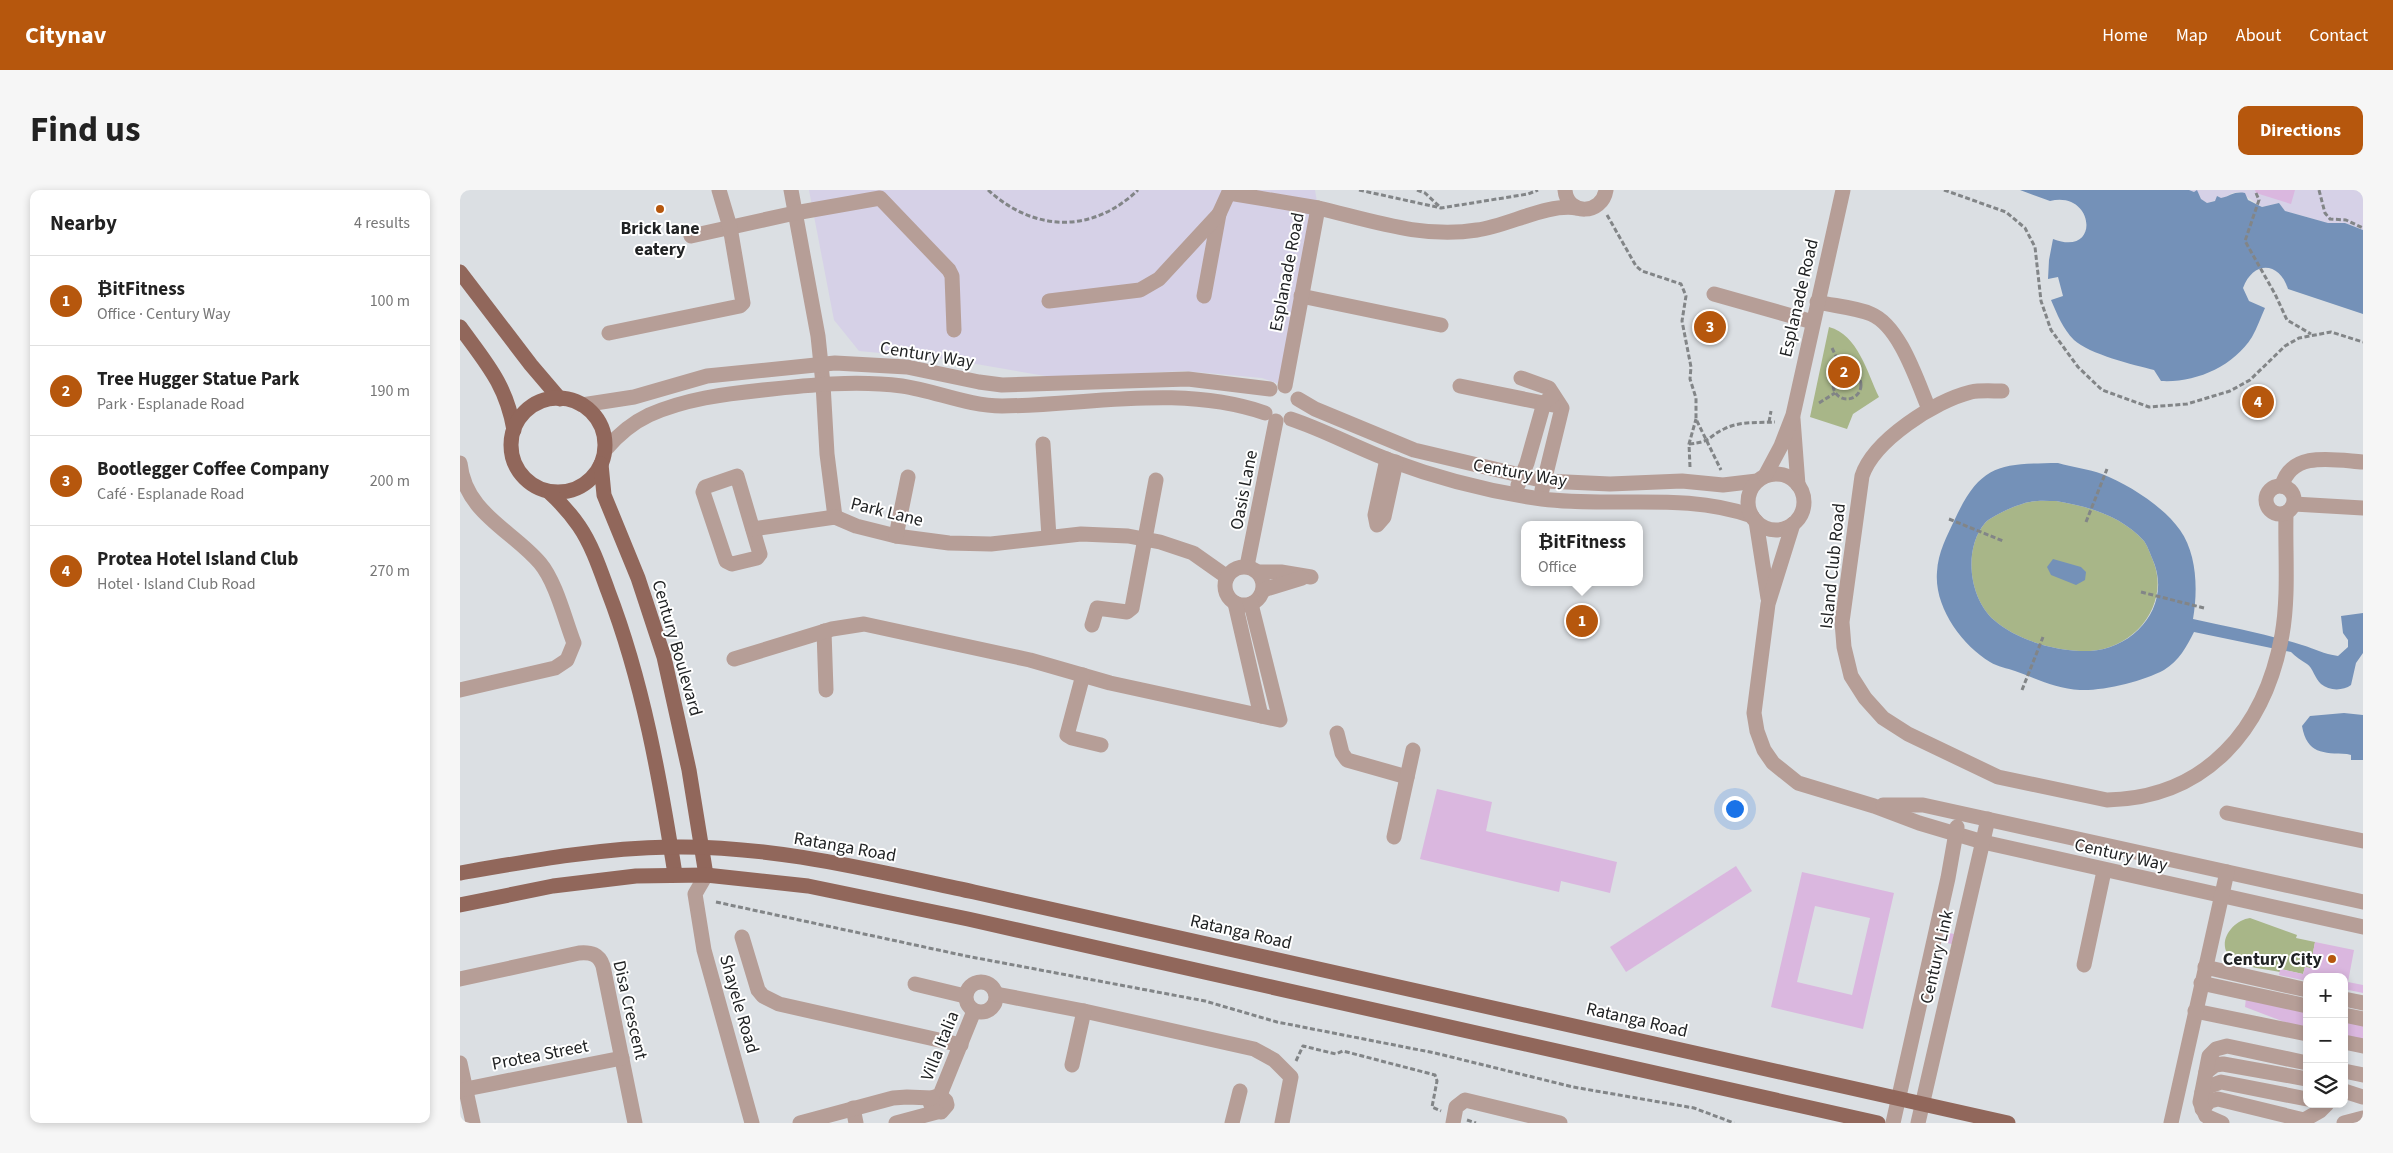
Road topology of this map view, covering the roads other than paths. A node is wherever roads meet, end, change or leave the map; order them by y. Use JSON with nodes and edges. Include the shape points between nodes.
{"nodes":[{"id":1,"x":718,"y":190,"type":"edge"},
{"id":2,"x":791,"y":190,"type":"edge"},
{"id":3,"x":1564,"y":190,"type":"edge"},
{"id":4,"x":1843,"y":190,"type":"edge"},
{"id":5,"x":1230,"y":191,"type":"edge"},
{"id":6,"x":881,"y":194,"type":"edge"},
{"id":7,"x":1605,"y":194,"type":"edge"},
{"id":8,"x":1318,"y":208,"type":"junction"},
{"id":9,"x":1577,"y":208,"type":"junction"},
{"id":10,"x":795,"y":213,"type":"junction"},
{"id":11,"x":1219,"y":214,"type":"junction"},
{"id":12,"x":1537,"y":214,"type":"junction"},
{"id":13,"x":730,"y":227,"type":"junction"},
{"id":14,"x":691,"y":236,"type":"dead end"},
{"id":15,"x":460,"y":272,"type":"edge"},
{"id":16,"x":1714,"y":294,"type":"dead end"},
{"id":17,"x":1204,"y":296,"type":"dead end"},
{"id":18,"x":1302,"y":296,"type":"junction"},
{"id":19,"x":1049,"y":300,"type":"dead end"},
{"id":20,"x":1815,"y":312,"type":"junction"},
{"id":21,"x":1441,"y":325,"type":"dead end"},
{"id":22,"x":460,"y":326,"type":"edge"},
{"id":23,"x":954,"y":330,"type":"dead end"},
{"id":24,"x":609,"y":333,"type":"dead end"},
{"id":25,"x":821,"y":364,"type":"junction"},
{"id":26,"x":1521,"y":378,"type":"dead end"},
{"id":27,"x":823,"y":384,"type":"junction"},
{"id":28,"x":1460,"y":386,"type":"dead end"},
{"id":29,"x":1278,"y":388,"type":"junction"},
{"id":30,"x":2002,"y":391,"type":"dead end"},
{"id":31,"x":560,"y":399,"type":"junction"},
{"id":32,"x":1298,"y":399,"type":"junction"},
{"id":33,"x":1548,"y":399,"type":"junction"},
{"id":34,"x":582,"y":405,"type":"junction"},
{"id":35,"x":1929,"y":409,"type":"junction"},
{"id":36,"x":1277,"y":418,"type":"junction"},
{"id":37,"x":1786,"y":418,"type":"junction"},
{"id":38,"x":514,"y":430,"type":"junction"},
{"id":39,"x":1043,"y":444,"type":"dead end"},
{"id":40,"x":603,"y":457,"type":"junction"},
{"id":41,"x":2363,"y":462,"type":"edge"},
{"id":42,"x":460,"y":463,"type":"edge"},
{"id":43,"x":1522,"y":477,"type":"junction"},
{"id":44,"x":908,"y":478,"type":"dead end"},
{"id":45,"x":1761,"y":479,"type":"junction"},
{"id":46,"x":1156,"y":480,"type":"dead end"},
{"id":47,"x":1544,"y":481,"type":"junction"},
{"id":48,"x":1798,"y":485,"type":"junction"},
{"id":49,"x":2282,"y":486,"type":"junction"},
{"id":50,"x":549,"y":492,"type":"junction"},
{"id":51,"x":1514,"y":494,"type":"junction"},
{"id":52,"x":1540,"y":498,"type":"junction"},
{"id":53,"x":2363,"y":508,"type":"edge"},
{"id":54,"x":2290,"y":509,"type":"junction"},
{"id":55,"x":836,"y":517,"type":"junction"},
{"id":56,"x":1754,"y":518,"type":"junction"},
{"id":57,"x":1793,"y":524,"type":"junction"},
{"id":58,"x":753,"y":529,"type":"junction"},
{"id":59,"x":896,"y":536,"type":"junction"},
{"id":60,"x":1049,"y":537,"type":"junction"},
{"id":61,"x":1144,"y":539,"type":"junction"},
{"id":62,"x":1253,"y":569,"type":"junction"},
{"id":63,"x":1227,"y":577,"type":"junction"},
{"id":64,"x":1263,"y":590,"type":"junction"},
{"id":65,"x":1235,"y":603,"type":"junction"},
{"id":66,"x":1251,"y":604,"type":"junction"},
{"id":67,"x":1768,"y":604,"type":"junction"},
{"id":68,"x":1092,"y":625,"type":"dead end"},
{"id":69,"x":824,"y":631,"type":"junction"},
{"id":70,"x":734,"y":659,"type":"dead end"},
{"id":71,"x":1083,"y":675,"type":"junction"},
{"id":72,"x":460,"y":690,"type":"edge"},
{"id":73,"x":826,"y":690,"type":"dead end"},
{"id":74,"x":1262,"y":716,"type":"junction"},
{"id":75,"x":1338,"y":733,"type":"dead end"},
{"id":76,"x":1101,"y":745,"type":"dead end"},
{"id":77,"x":1413,"y":750,"type":"dead end"},
{"id":78,"x":1407,"y":777,"type":"junction"},
{"id":79,"x":1874,"y":806,"type":"junction"},
{"id":80,"x":1960,"y":813,"type":"junction"},
{"id":81,"x":2227,"y":813,"type":"dead end"},
{"id":82,"x":1988,"y":819,"type":"junction"},
{"id":83,"x":1955,"y":834,"type":"junction"},
{"id":84,"x":1394,"y":837,"type":"dead end"},
{"id":85,"x":2363,"y":841,"type":"edge"},
{"id":86,"x":1983,"y":842,"type":"junction"},
{"id":87,"x":671,"y":847,"type":"junction"},
{"id":88,"x":702,"y":848,"type":"junction"},
{"id":89,"x":2104,"y":871,"type":"junction"},
{"id":90,"x":2227,"y":872,"type":"junction"},
{"id":91,"x":460,"y":873,"type":"edge"},
{"id":92,"x":675,"y":874,"type":"junction"},
{"id":93,"x":706,"y":875,"type":"junction"},
{"id":94,"x":695,"y":894,"type":"junction"},
{"id":95,"x":460,"y":896,"type":"edge"},
{"id":96,"x":504,"y":896,"type":"junction"},
{"id":97,"x":2221,"y":896,"type":"junction"},
{"id":98,"x":2363,"y":902,"type":"edge"},
{"id":99,"x":460,"y":905,"type":"edge"},
{"id":100,"x":2363,"y":927,"type":"edge"},
{"id":101,"x":742,"y":937,"type":"dead end"},
{"id":102,"x":2084,"y":965,"type":"dead end"},
{"id":103,"x":2205,"y":967,"type":"junction"},
{"id":104,"x":460,"y":979,"type":"edge"},
{"id":105,"x":2201,"y":983,"type":"junction"},
{"id":106,"x":915,"y":984,"type":"dead end"},
{"id":107,"x":2303,"y":989,"type":"edge"},
{"id":108,"x":996,"y":994,"type":"junction"},
{"id":109,"x":966,"y":996,"type":"junction"},
{"id":110,"x":2348,"y":1000,"type":"edge"},
{"id":111,"x":2363,"y":1004,"type":"edge"},
{"id":112,"x":2303,"y":1005,"type":"edge"},
{"id":113,"x":974,"y":1011,"type":"junction"},
{"id":114,"x":1084,"y":1011,"type":"junction"},
{"id":115,"x":2195,"y":1011,"type":"junction"},
{"id":116,"x":2348,"y":1016,"type":"edge"},
{"id":117,"x":2363,"y":1019,"type":"edge"},
{"id":118,"x":2303,"y":1033,"type":"edge"},
{"id":119,"x":2348,"y":1043,"type":"edge"},
{"id":120,"x":961,"y":1045,"type":"junction"},
{"id":121,"x":2363,"y":1046,"type":"edge"},
{"id":122,"x":622,"y":1058,"type":"junction"},
{"id":123,"x":2303,"y":1062,"type":"edge"},
{"id":124,"x":460,"y":1063,"type":"edge"},
{"id":125,"x":1072,"y":1065,"type":"dead end"},
{"id":126,"x":2206,"y":1072,"type":"junction"},
{"id":127,"x":2348,"y":1072,"type":"edge"},
{"id":128,"x":2363,"y":1075,"type":"edge"},
{"id":129,"x":2303,"y":1078,"type":"edge"},
{"id":130,"x":466,"y":1089,"type":"junction"},
{"id":131,"x":1240,"y":1091,"type":"dead end"},
{"id":132,"x":2202,"y":1092,"type":"junction"},
{"id":133,"x":1898,"y":1098,"type":"junction"},
{"id":134,"x":2303,"y":1098,"type":"edge"},
{"id":135,"x":1923,"y":1104,"type":"junction"},
{"id":136,"x":939,"y":1108,"type":"edge"},
{"id":137,"x":2323,"y":1108,"type":"edge"},
{"id":138,"x":2202,"y":1109,"type":"junction"},
{"id":139,"x":854,"y":1116,"type":"edge"},
{"id":140,"x":2363,"y":1118,"type":"edge"},
{"id":141,"x":1453,"y":1119,"type":"edge"},
{"id":142,"x":473,"y":1123,"type":"edge"},
{"id":143,"x":635,"y":1123,"type":"edge"},
{"id":144,"x":752,"y":1123,"type":"edge"},
{"id":145,"x":800,"y":1123,"type":"edge"},
{"id":146,"x":896,"y":1123,"type":"edge"},
{"id":147,"x":1232,"y":1123,"type":"edge"},
{"id":148,"x":1282,"y":1123,"type":"edge"},
{"id":149,"x":1560,"y":1123,"type":"edge"},
{"id":150,"x":1878,"y":1123,"type":"edge"},
{"id":151,"x":1894,"y":1123,"type":"edge"},
{"id":152,"x":1918,"y":1123,"type":"edge"},
{"id":153,"x":2008,"y":1123,"type":"edge"},
{"id":154,"x":2171,"y":1123,"type":"edge"},
{"id":155,"x":2222,"y":1123,"type":"edge"},
{"id":156,"x":2344,"y":1123,"type":"edge"}],
"edges":[{"from":1,"to":13,"type":"street"},
{"from":2,"to":10,"type":"street","name":"Park Lane"},
{"from":3,"to":9,"type":"street","via":[[1567,200]]},
{"from":3,"to":12,"type":"street","name":"Esplanade Road"},
{"from":4,"to":20,"type":"street","name":"Esplanade Road"},
{"from":5,"to":8,"type":"street"},
{"from":5,"to":11,"type":"street"},
{"from":6,"to":10,"type":"street"},
{"from":6,"to":23,"type":"street","via":[[949,270]]},
{"from":7,"to":9,"type":"street","name":"Esplanade Road","via":[[1591,209]]},
{"from":8,"to":12,"type":"street","name":"Esplanade Road","via":[[1404,229],[1431,232],[1475,231]]},
{"from":8,"to":18,"type":"street","name":"Esplanade Road"},
{"from":9,"to":12,"type":"street","name":"Esplanade Road","via":[[1560,207]]},
{"from":10,"to":13,"type":"street"},
{"from":10,"to":25,"type":"street","name":"Park Lane"},
{"from":11,"to":17,"type":"street"},
{"from":11,"to":19,"type":"street","via":[[1150,286],[1140,290]]},
{"from":13,"to":14,"type":"street"},
{"from":13,"to":24,"type":"street","via":[[742,305]]},
{"from":15,"to":31,"type":"main road"},
{"from":16,"to":20,"type":"street"},
{"from":18,"to":21,"type":"street"},
{"from":18,"to":29,"type":"street","name":"Esplanade Road"},
{"from":20,"to":35,"type":"street","via":[[1873,318],[1899,342]]},
{"from":20,"to":37,"type":"street","name":"Esplanade Road"},
{"from":22,"to":38,"type":"main road","via":[[498,380],[510,409]]},
{"from":25,"to":27,"type":"street","name":"Park Lane"},
{"from":25,"to":29,"type":"street","name":"Century Way","via":[[907,367],[1002,385],[1188,379]]},
{"from":25,"to":34,"type":"street","name":"Century Way","via":[[707,376],[634,397]]},
{"from":26,"to":33,"type":"street","via":[[1549,388]]},
{"from":27,"to":36,"type":"street","name":"Century Way","via":[[902,386],[1000,406],[1185,398],[1239,404]]},
{"from":27,"to":40,"type":"street","name":"Century Way","via":[[720,395],[672,406],[630,426],[614,439]]},
{"from":27,"to":55,"type":"street","name":"Park Lane","via":[[827,454]]},
{"from":28,"to":33,"type":"street"},
{"from":29,"to":32,"type":"street","via":[[1293,391]]},
{"from":29,"to":36,"type":"street","via":[[1263,402]]},
{"from":30,"to":35,"type":"street","name":"Island Club Road","via":[[1972,392]]},
{"from":31,"to":34,"type":"main road"},
{"from":31,"to":38,"type":"main road","via":[[545,400],[532,406],[521,416]]},
{"from":32,"to":36,"type":"street","via":[[1298,409]]},
{"from":32,"to":43,"type":"street","name":"Century Way","via":[[1414,450]]},
{"from":33,"to":43,"type":"street"},
{"from":33,"to":47,"type":"street","via":[[1562,408]]},
{"from":34,"to":40,"type":"main road","via":[[600,424],[604,434]]},
{"from":35,"to":54,"type":"street","name":"Island Club Road","via":[[1872,455],[1862,476],[1842,622],[1844,639],[1851,676],[1883,718],[1908,734],[1998,777],[2107,800],[2125,799],[2182,782],[2205,770],[2231,748],[2253,720],[2277,655],[2282,634]]},
{"from":36,"to":51,"type":"street","name":"Century Way","via":[[1317,428],[1391,461]]},
{"from":36,"to":62,"type":"street","name":"Oasis Lane"},
{"from":37,"to":45,"type":"street","name":"Esplanade Road","via":[[1781,446]]},
{"from":37,"to":48,"type":"street","name":"Esplanade Road"},
{"from":38,"to":50,"type":"main road","via":[[511,451],[519,471],[530,483]]},
{"from":39,"to":60,"type":"street"},
{"from":40,"to":50,"type":"main road","via":[[594,475],[580,487],[567,492]]},
{"from":40,"to":88,"type":"main road","name":"Century Boulevard","via":[[604,495],[638,578],[664,657]]},
{"from":41,"to":49,"type":"street","via":[[2301,462],[2284,476]]},
{"from":42,"to":72,"type":"street","via":[[468,488],[480,507],[545,571],[574,643],[567,660],[556,668]]},
{"from":43,"to":47,"type":"street","name":"Century Way"},
{"from":43,"to":51,"type":"street"},
{"from":44,"to":59,"type":"street"},
{"from":45,"to":47,"type":"street","name":"Century Way","via":[[1723,485],[1682,481],[1610,484]]},
{"from":45,"to":48,"type":"street","via":[[1773,474],[1784,475]]},
{"from":45,"to":56,"type":"street","via":[[1752,487],[1748,499]]},
{"from":46,"to":61,"type":"street"},
{"from":47,"to":52,"type":"street"},
{"from":48,"to":57,"type":"street","via":[[1804,506]]},
{"from":49,"to":54,"type":"street","via":[[2290,490]]},
{"from":49,"to":54,"type":"street","via":[[2268,491],[2265,502],[2275,514]]},
{"from":50,"to":87,"type":"main road","via":[[580,527],[618,616],[651,741]]},
{"from":51,"to":52,"type":"street","name":"Century Way"},
{"from":52,"to":56,"type":"street","name":"Century Way","via":[[1577,502],[1688,501],[1726,507]]},
{"from":53,"to":54,"type":"street"},
{"from":55,"to":58,"type":"street"},
{"from":55,"to":59,"type":"street","name":"Park Lane","via":[[856,526]]},
{"from":56,"to":57,"type":"street","via":[[1765,527],[1774,529]]},
{"from":56,"to":67,"type":"street","name":"Century Way"},
{"from":57,"to":67,"type":"street","name":"Century Way"},
{"from":58,"to":58,"type":"street","via":[[738,477],[704,488],[728,562],[732,564],[759,556]]},
{"from":59,"to":60,"type":"street","name":"Park Lane","via":[[970,544]]},
{"from":60,"to":61,"type":"street","name":"Park Lane","via":[[1096,534]]},
{"from":61,"to":63,"type":"street","name":"Park Lane","via":[[1193,553]]},
{"from":61,"to":68,"type":"street","via":[[1131,611],[1095,609]]},
{"from":62,"to":63,"type":"street","via":[[1235,568]]},
{"from":62,"to":64,"type":"street","via":[[1262,578]]},
{"from":62,"to":64,"type":"street","via":[[1307,577]]},
{"from":63,"to":65,"type":"street","via":[[1227,594]]},
{"from":64,"to":66,"type":"street","via":[[1257,601]]},
{"from":65,"to":66,"type":"street"},
{"from":65,"to":74,"type":"street"},
{"from":66,"to":74,"type":"street","via":[[1280,720]]},
{"from":67,"to":79,"type":"street","name":"Century Way","via":[[1754,713],[1764,750],[1773,763],[1798,783]]},
{"from":69,"to":70,"type":"street"},
{"from":69,"to":71,"type":"street","via":[[864,624],[1030,660]]},
{"from":69,"to":73,"type":"street"},
{"from":71,"to":74,"type":"street"},
{"from":71,"to":76,"type":"street","via":[[1067,735]]},
{"from":75,"to":78,"type":"street","via":[[1342,753],[1348,760]]},
{"from":77,"to":78,"type":"street"},
{"from":78,"to":84,"type":"street"},
{"from":79,"to":80,"type":"street","name":"Century Way","via":[[1923,805]]},
{"from":79,"to":83,"type":"street","name":"Century Way"},
{"from":80,"to":82,"type":"street","name":"Century Way"},
{"from":80,"to":83,"type":"street","name":"Century Link"},
{"from":81,"to":85,"type":"street"},
{"from":82,"to":86,"type":"street","name":"Century Link"},
{"from":82,"to":90,"type":"street","name":"Century Way"},
{"from":83,"to":86,"type":"street","name":"Century Way"},
{"from":83,"to":133,"type":"street","name":"Century Link"},
{"from":86,"to":89,"type":"street","name":"Century Way"},
{"from":86,"to":135,"type":"street","name":"Century Link"},
{"from":87,"to":88,"type":"main road","name":"Ratanga Road"},
{"from":87,"to":91,"type":"main road","name":"Ratanga Road","via":[[556,857]]},
{"from":87,"to":92,"type":"main road"},
{"from":88,"to":93,"type":"main road","name":"Century Boulevard"},
{"from":88,"to":133,"type":"main road","name":"Ratanga Road","via":[[811,858],[974,892]]},
{"from":89,"to":97,"type":"street","name":"Century Way"},
{"from":89,"to":102,"type":"street"},
{"from":90,"to":97,"type":"street"},
{"from":90,"to":98,"type":"street","name":"Century Way"},
{"from":92,"to":93,"type":"main road"},
{"from":92,"to":94,"type":"street"},
{"from":92,"to":96,"type":"main road","via":[[593,880]]},
{"from":93,"to":94,"type":"street"},
{"from":93,"to":150,"type":"main road","via":[[808,886],[968,919]]},
{"from":94,"to":144,"type":"street","name":"Shayele Road","via":[[704,950]]},
{"from":95,"to":96,"type":"main road"},
{"from":96,"to":99,"type":"main road"},
{"from":97,"to":100,"type":"street","name":"Century Way"},
{"from":97,"to":103,"type":"street"},
{"from":101,"to":120,"type":"street","via":[[758,990],[770,1000]]},
{"from":103,"to":105,"type":"street"},
{"from":103,"to":107,"type":"street"},
{"from":104,"to":122,"type":"street","name":"Disa Crescent","via":[[590,952],[598,956],[603,966]]},
{"from":105,"to":112,"type":"street"},
{"from":105,"to":115,"type":"street"},
{"from":106,"to":109,"type":"street"},
{"from":108,"to":109,"type":"street","name":"Villa Italia","via":[[992,986],[982,982],[970,986]]},
{"from":108,"to":113,"type":"street","name":"Villa Italia","via":[[991,1008]]},
{"from":108,"to":114,"type":"street"},
{"from":109,"to":113,"type":"street","name":"Villa Italia","via":[[969,1007]]},
{"from":110,"to":111,"type":"street"},
{"from":113,"to":120,"type":"street","name":"Villa Italia"},
{"from":114,"to":125,"type":"street"},
{"from":114,"to":148,"type":"street","via":[[1254,1049],[1274,1060],[1292,1077]]},
{"from":115,"to":118,"type":"street"},
{"from":115,"to":154,"type":"street"},
{"from":116,"to":117,"type":"street"},
{"from":119,"to":121,"type":"street"},
{"from":120,"to":136,"type":"street","name":"Villa Italia"},
{"from":122,"to":130,"type":"street","name":"Protea Street"},
{"from":122,"to":143,"type":"street","name":"Disa Crescent"},
{"from":123,"to":126,"type":"street","via":[[2222,1046],[2209,1056]]},
{"from":124,"to":130,"type":"street"},
{"from":126,"to":129,"type":"street","via":[[2215,1065],[2223,1064]]},
{"from":126,"to":132,"type":"street"},
{"from":127,"to":128,"type":"street"},
{"from":130,"to":142,"type":"street"},
{"from":131,"to":147,"type":"street"},
{"from":132,"to":134,"type":"street","via":[[2221,1082]]},
{"from":132,"to":138,"type":"street"},
{"from":133,"to":135,"type":"main road","name":"Ratanga Road"},
{"from":133,"to":151,"type":"street","name":"Century Link"},
{"from":135,"to":152,"type":"street","name":"Century Link"},
{"from":135,"to":153,"type":"main road","name":"Ratanga Road"},
{"from":136,"to":139,"type":"street","via":[[907,1097],[880,1102]]},
{"from":136,"to":146,"type":"street"},
{"from":137,"to":138,"type":"street","via":[[2304,1120],[2215,1099]]},
{"from":138,"to":155,"type":"street","via":[[2210,1119]]},
{"from":139,"to":145,"type":"street"},
{"from":140,"to":156,"type":"street"},
{"from":141,"to":149,"type":"street","via":[[1456,1107],[1464,1100]]}]}
